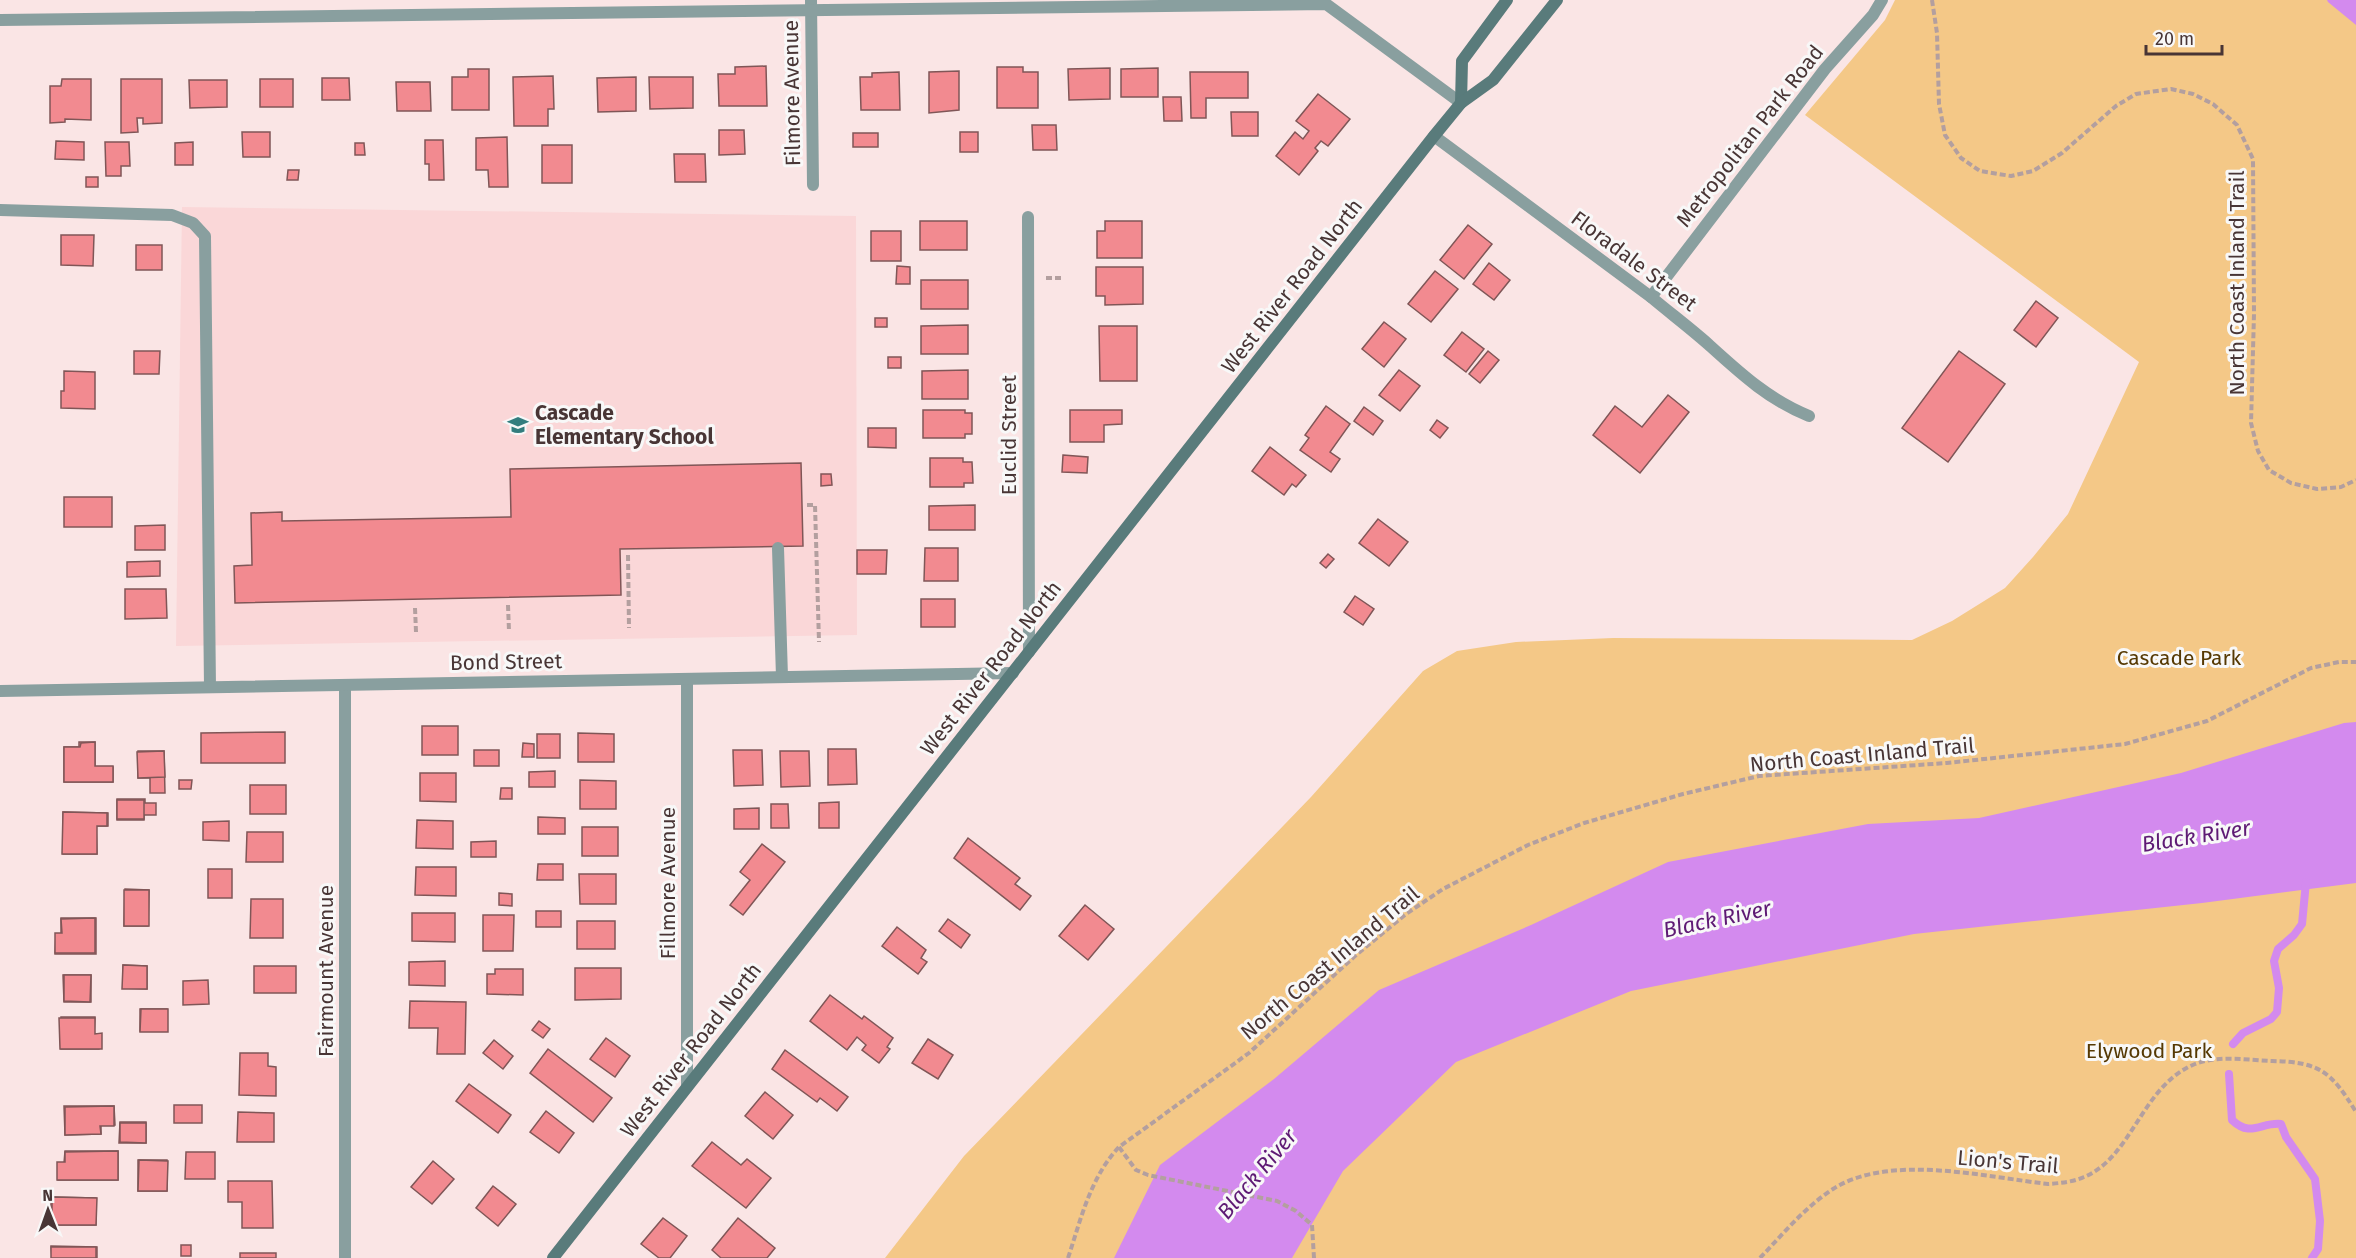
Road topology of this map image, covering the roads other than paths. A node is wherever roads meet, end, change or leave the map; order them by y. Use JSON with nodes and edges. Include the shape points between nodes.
{"nodes":[{"id":1,"x":1507,"y":0,"type":"edge"},
{"id":2,"x":1557,"y":0,"type":"edge"},
{"id":3,"x":1882,"y":0,"type":"edge"},
{"id":4,"x":811,"y":5,"type":"edge"},
{"id":5,"x":0,"y":20,"type":"edge"},
{"id":6,"x":1461,"y":103,"type":"junction"},
{"id":7,"x":1434,"y":136,"type":"junction"},
{"id":8,"x":813,"y":185,"type":"dead end"},
{"id":9,"x":0,"y":210,"type":"edge"},
{"id":10,"x":1028,"y":217,"type":"dead end"},
{"id":11,"x":1651,"y":297,"type":"junction"},
{"id":12,"x":1809,"y":416,"type":"dead end"},
{"id":13,"x":778,"y":548,"type":"dead end"},
{"id":14,"x":1029,"y":652,"type":"junction"},
{"id":15,"x":1013,"y":673,"type":"junction"},
{"id":16,"x":782,"y":677,"type":"junction"},
{"id":17,"x":687,"y":679,"type":"junction"},
{"id":18,"x":345,"y":685,"type":"junction"},
{"id":19,"x":210,"y":687,"type":"junction"},
{"id":20,"x":0,"y":691,"type":"edge"},
{"id":21,"x":687,"y":1087,"type":"junction"},
{"id":22,"x":345,"y":1258,"type":"edge"},
{"id":23,"x":553,"y":1258,"type":"edge"}],
"edges":[{"from":1,"to":6,"type":"street","via":[[1462,61]]},
{"from":2,"to":6,"type":"street","name":"West River Road North","via":[[1493,81]]},
{"from":3,"to":11,"type":"street","name":"Metropolitan Park Road"},
{"from":4,"to":5,"type":"street"},
{"from":4,"to":6,"type":"street","via":[[1326,4]]},
{"from":4,"to":8,"type":"street","name":"Filmore Avenue"},
{"from":6,"to":7,"type":"street","name":"West River Road North"},
{"from":7,"to":11,"type":"street","name":"Floradale Street"},
{"from":7,"to":14,"type":"street","name":"West River Road North"},
{"from":9,"to":19,"type":"street","via":[[172,215],[193,223],[205,236]]},
{"from":10,"to":14,"type":"street","name":"Euclid Street"},
{"from":11,"to":12,"type":"street","name":"Floradale Street","via":[[1749,381],[1778,402]]},
{"from":13,"to":16,"type":"street"},
{"from":14,"to":15,"type":"street","name":"West River Road North"},
{"from":15,"to":16,"type":"street","name":"Bond Street"},
{"from":15,"to":21,"type":"street","name":"West River Road North"},
{"from":16,"to":17,"type":"street","name":"Bond Street"},
{"from":17,"to":18,"type":"street","name":"Bond Street"},
{"from":17,"to":21,"type":"street","name":"Fillmore Avenue"},
{"from":18,"to":19,"type":"street","name":"Bond Street"},
{"from":18,"to":22,"type":"street","name":"Fairmount Avenue"},
{"from":19,"to":20,"type":"street","name":"Bond Street"},
{"from":21,"to":23,"type":"street","name":"West River Road North"}]}
